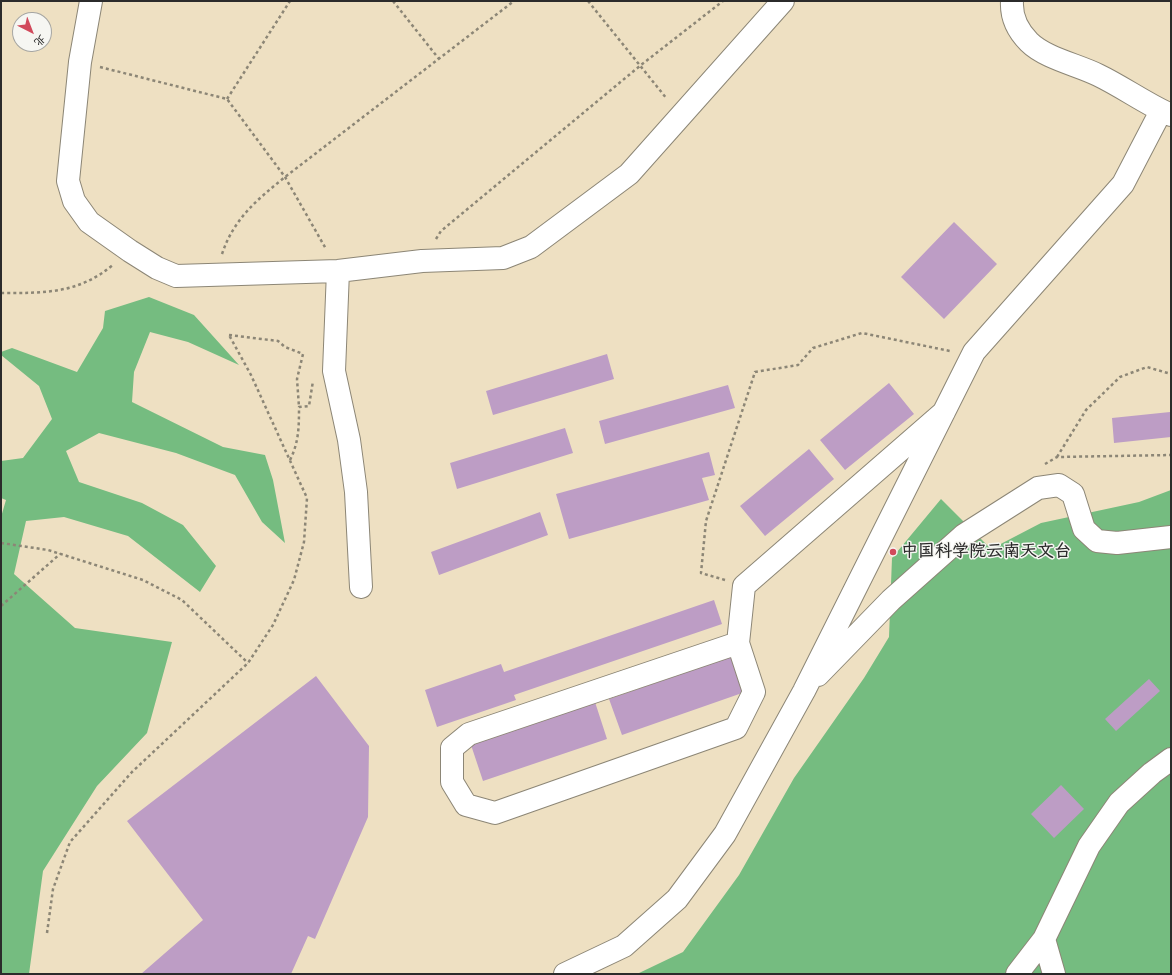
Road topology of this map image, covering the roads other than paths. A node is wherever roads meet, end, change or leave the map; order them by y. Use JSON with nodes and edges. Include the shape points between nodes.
{"nodes":[{"id":1,"x":91,"y":1,"type":"edge"},
{"id":2,"x":782,"y":1,"type":"edge"},
{"id":3,"x":1012,"y":1,"type":"edge"},
{"id":4,"x":1166,"y":113,"type":"edge"},
{"id":5,"x":338,"y":271,"type":"junction"},
{"id":6,"x":944,"y":412,"type":"junction"},
{"id":7,"x":1171,"y":537,"type":"edge"},
{"id":8,"x":361,"y":587,"type":"dead end"},
{"id":9,"x":738,"y":643,"type":"junction"},
{"id":10,"x":804,"y":690,"type":"junction"},
{"id":11,"x":1171,"y":759,"type":"edge"},
{"id":12,"x":1044,"y":938,"type":"junction"},
{"id":13,"x":566,"y":974,"type":"edge"},
{"id":14,"x":1017,"y":974,"type":"edge"},
{"id":15,"x":1054,"y":974,"type":"edge"}],
"edges":[{"from":1,"to":5,"type":"street","via":[[80,62],[68,181],[74,201],[90,222],[156,268],[176,276]]},
{"from":2,"to":5,"type":"street","via":[[629,174],[531,247],[503,258],[422,262]]},
{"from":3,"to":4,"type":"street","via":[[1014,19],[1019,29],[1041,51],[1099,75]]},
{"from":4,"to":6,"type":"street","via":[[1123,184],[974,352]]},
{"from":5,"to":8,"type":"street","via":[[334,371],[349,440],[356,492]]},
{"from":6,"to":9,"type":"street","via":[[744,586]]},
{"from":6,"to":10,"type":"street"},
{"from":7,"to":10,"type":"street","via":[[1117,543],[1097,541],[1084,529],[1073,494],[1059,485],[1038,488],[964,535],[891,600]]},
{"from":9,"to":9,"type":"street","via":[[754,692],[736,728],[494,813],[466,805],[452,782],[452,748],[468,734]]},
{"from":10,"to":13,"type":"street","via":[[725,834],[677,899],[624,946]]},
{"from":11,"to":12,"type":"street","via":[[1118,803],[1089,846]]},
{"from":12,"to":14,"type":"street"},
{"from":12,"to":15,"type":"street"}]}
